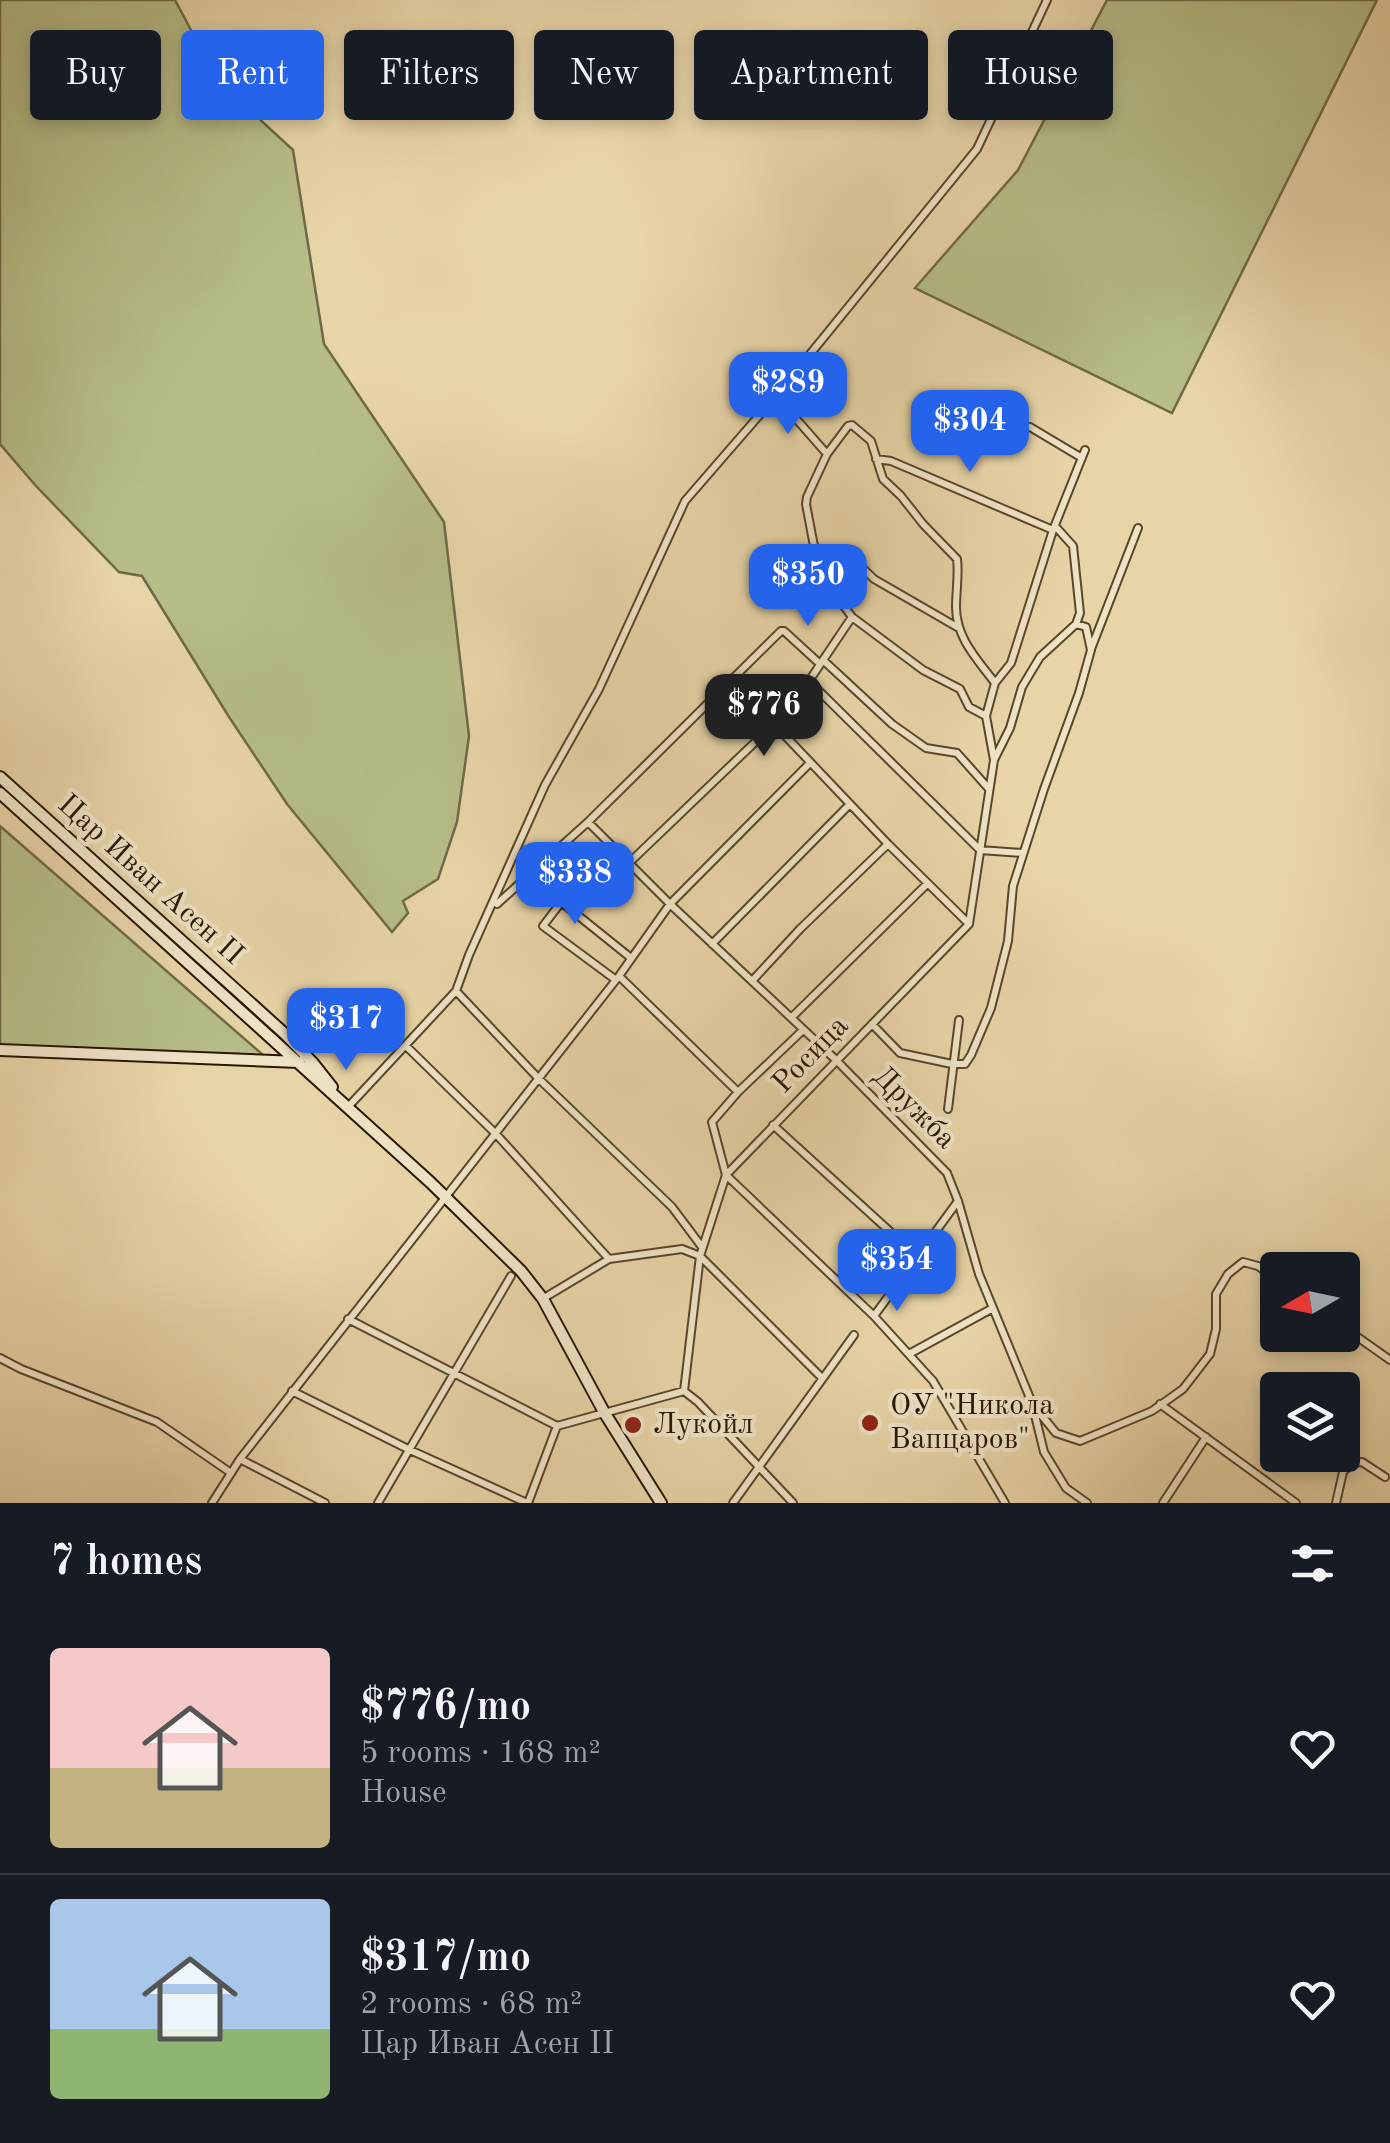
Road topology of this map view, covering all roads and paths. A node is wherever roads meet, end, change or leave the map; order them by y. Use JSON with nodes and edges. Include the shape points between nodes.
{"nodes":[{"id":1,"x":1046,"y":0,"type":"edge"},
{"id":2,"x":776,"y":396,"type":"junction"},
{"id":3,"x":1030,"y":427,"type":"dead end"},
{"id":4,"x":827,"y":454,"type":"junction"},
{"id":5,"x":876,"y":459,"type":"junction"},
{"id":6,"x":1054,"y":528,"type":"junction"},
{"id":7,"x":1138,"y":528,"type":"dead end"},
{"id":8,"x":822,"y":576,"type":"junction"},
{"id":9,"x":852,"y":616,"type":"junction"},
{"id":10,"x":1102,"y":622,"type":"junction"},
{"id":11,"x":1076,"y":624,"type":"junction"},
{"id":12,"x":1086,"y":626,"type":"junction"},
{"id":13,"x":958,"y":628,"type":"junction"},
{"id":14,"x":1090,"y":650,"type":"junction"},
{"id":15,"x":822,"y":662,"type":"junction"},
{"id":16,"x":809,"y":681,"type":"junction"},
{"id":17,"x":995,"y":683,"type":"junction"},
{"id":18,"x":986,"y":716,"type":"junction"},
{"id":19,"x":774,"y":724,"type":"junction"},
{"id":20,"x":994,"y":760,"type":"junction"},
{"id":21,"x":810,"y":762,"type":"junction"},
{"id":22,"x":0,"y":777,"type":"edge"},
{"id":23,"x":990,"y":790,"type":"junction"},
{"id":24,"x":0,"y":793,"type":"edge"},
{"id":25,"x":850,"y":804,"type":"junction"},
{"id":26,"x":588,"y":822,"type":"junction"},
{"id":27,"x":888,"y":844,"type":"junction"},
{"id":28,"x":980,"y":850,"type":"junction"},
{"id":29,"x":1022,"y":852,"type":"junction"},
{"id":30,"x":630,"y":862,"type":"junction"},
{"id":31,"x":588,"y":867,"type":"dead end"},
{"id":32,"x":927,"y":884,"type":"junction"},
{"id":33,"x":560,"y":901,"type":"junction"},
{"id":34,"x":670,"y":904,"type":"junction"},
{"id":35,"x":492,"y":908,"type":"junction"},
{"id":36,"x":969,"y":924,"type":"junction"},
{"id":37,"x":712,"y":944,"type":"junction"},
{"id":38,"x":632,"y":958,"type":"junction"},
{"id":39,"x":617,"y":978,"type":"junction"},
{"id":40,"x":752,"y":981,"type":"junction"},
{"id":41,"x":456,"y":991,"type":"junction"},
{"id":42,"x":790,"y":1018,"type":"junction"},
{"id":43,"x":959,"y":1020,"type":"dead end"},
{"id":44,"x":872,"y":1024,"type":"junction"},
{"id":45,"x":803,"y":1030,"type":"junction"},
{"id":46,"x":406,"y":1046,"type":"junction"},
{"id":47,"x":0,"y":1050,"type":"edge"},
{"id":48,"x":836,"y":1060,"type":"junction"},
{"id":49,"x":296,"y":1062,"type":"junction"},
{"id":50,"x":313,"y":1063,"type":"junction"},
{"id":51,"x":952,"y":1064,"type":"junction"},
{"id":52,"x":538,"y":1078,"type":"junction"},
{"id":53,"x":738,"y":1092,"type":"junction"},
{"id":54,"x":348,"y":1108,"type":"junction"},
{"id":55,"x":948,"y":1110,"type":"dead end"},
{"id":56,"x":773,"y":1126,"type":"junction"},
{"id":57,"x":496,"y":1134,"type":"junction"},
{"id":58,"x":726,"y":1176,"type":"junction"},
{"id":59,"x":444,"y":1196,"type":"junction"},
{"id":60,"x":958,"y":1200,"type":"junction"},
{"id":61,"x":701,"y":1252,"type":"junction"},
{"id":62,"x":918,"y":1258,"type":"junction"},
{"id":63,"x":610,"y":1259,"type":"junction"},
{"id":64,"x":1260,"y":1267,"type":"edge"},
{"id":65,"x":511,"y":1276,"type":"dead end"},
{"id":66,"x":543,"y":1299,"type":"junction"},
{"id":67,"x":993,"y":1308,"type":"junction"},
{"id":68,"x":874,"y":1316,"type":"junction"},
{"id":69,"x":348,"y":1320,"type":"junction"},
{"id":70,"x":854,"y":1335,"type":"dead end"},
{"id":71,"x":1360,"y":1339,"type":"edge"},
{"id":72,"x":910,"y":1354,"type":"junction"},
{"id":73,"x":0,"y":1358,"type":"edge"},
{"id":74,"x":1390,"y":1360,"type":"edge"},
{"id":75,"x":454,"y":1372,"type":"junction"},
{"id":76,"x":822,"y":1378,"type":"junction"},
{"id":77,"x":684,"y":1391,"type":"junction"},
{"id":78,"x":292,"y":1392,"type":"junction"},
{"id":79,"x":1032,"y":1404,"type":"junction"},
{"id":80,"x":1160,"y":1404,"type":"junction"},
{"id":81,"x":604,"y":1412,"type":"junction"},
{"id":82,"x":557,"y":1426,"type":"junction"},
{"id":83,"x":1206,"y":1437,"type":"junction"},
{"id":84,"x":410,"y":1450,"type":"junction"},
{"id":85,"x":240,"y":1459,"type":"junction"},
{"id":86,"x":758,"y":1466,"type":"junction"},
{"id":87,"x":231,"y":1474,"type":"junction"},
{"id":88,"x":1386,"y":1477,"type":"dead end"},
{"id":89,"x":993,"y":1480,"type":"junction"},
{"id":90,"x":1280,"y":1492,"type":"junction"},
{"id":91,"x":212,"y":1503,"type":"edge"},
{"id":92,"x":325,"y":1503,"type":"edge"},
{"id":93,"x":378,"y":1503,"type":"edge"},
{"id":94,"x":528,"y":1503,"type":"edge"},
{"id":95,"x":661,"y":1503,"type":"edge"},
{"id":96,"x":733,"y":1503,"type":"edge"},
{"id":97,"x":793,"y":1503,"type":"edge"},
{"id":98,"x":997,"y":1503,"type":"edge"},
{"id":99,"x":1005,"y":1503,"type":"edge"},
{"id":100,"x":1087,"y":1503,"type":"edge"},
{"id":101,"x":1164,"y":1503,"type":"edge"},
{"id":102,"x":1272,"y":1503,"type":"edge"},
{"id":103,"x":1296,"y":1503,"type":"edge"},
{"id":104,"x":1336,"y":1503,"type":"edge"}],
"edges":[{"from":1,"to":2,"type":"street","via":[[977,149]]},
{"from":2,"to":4,"type":"street"},
{"from":2,"to":35,"type":"street","via":[[685,500]]},
{"from":3,"to":6,"type":"street","via":[[1083,454]]},
{"from":4,"to":5,"type":"street","via":[[852,426],[868,437]]},
{"from":4,"to":8,"type":"street","via":[[806,504]]},
{"from":5,"to":6,"type":"street"},
{"from":5,"to":13,"type":"street","via":[[882,480],[956,559]]},
{"from":6,"to":11,"type":"street","via":[[1074,546]]},
{"from":6,"to":17,"type":"street","via":[[1011,663]]},
{"from":7,"to":10,"type":"street"},
{"from":8,"to":9,"type":"street"},
{"from":8,"to":13,"type":"street","via":[[851,557],[874,579]]},
{"from":9,"to":15,"type":"street"},
{"from":9,"to":18,"type":"street","via":[[923,670],[960,688],[968,707]]},
{"from":10,"to":12,"type":"street"},
{"from":10,"to":14,"type":"street"},
{"from":11,"to":12,"type":"street"},
{"from":11,"to":20,"type":"street","via":[[1040,657],[1022,686]]},
{"from":12,"to":14,"type":"street"},
{"from":13,"to":17,"type":"street"},
{"from":14,"to":29,"type":"street"},
{"from":15,"to":16,"type":"street"},
{"from":15,"to":23,"type":"street","via":[[914,740],[957,753]]},
{"from":15,"to":26,"type":"street","via":[[781,631]]},
{"from":16,"to":19,"type":"street"},
{"from":16,"to":28,"type":"street"},
{"from":17,"to":18,"type":"street"},
{"from":18,"to":20,"type":"street"},
{"from":19,"to":21,"type":"street"},
{"from":19,"to":30,"type":"street"},
{"from":20,"to":23,"type":"street"},
{"from":21,"to":25,"type":"street"},
{"from":21,"to":34,"type":"street"},
{"from":22,"to":50,"type":"street","name":"Цар Иван Асен II"},
{"from":23,"to":28,"type":"street"},
{"from":24,"to":49,"type":"street","name":"Цар Иван Асен II"},
{"from":25,"to":27,"type":"street"},
{"from":25,"to":37,"type":"street"},
{"from":26,"to":30,"type":"street","name":"Дружба"},
{"from":26,"to":35,"type":"street"},
{"from":27,"to":32,"type":"street"},
{"from":27,"to":40,"type":"street"},
{"from":28,"to":29,"type":"street"},
{"from":28,"to":36,"type":"street"},
{"from":29,"to":51,"type":"street","via":[[992,1008],[972,1055],[965,1064]]},
{"from":30,"to":34,"type":"street","name":"Дружба"},
{"from":31,"to":33,"type":"street"},
{"from":32,"to":36,"type":"street"},
{"from":32,"to":42,"type":"street"},
{"from":33,"to":38,"type":"street"},
{"from":33,"to":39,"type":"street","via":[[543,926]]},
{"from":34,"to":37,"type":"street","name":"Дружба"},
{"from":34,"to":38,"type":"street"},
{"from":35,"to":41,"type":"street"},
{"from":36,"to":44,"type":"street","name":"Росица"},
{"from":37,"to":40,"type":"street","name":"Дружба"},
{"from":38,"to":39,"type":"street"},
{"from":39,"to":52,"type":"street"},
{"from":39,"to":53,"type":"street"},
{"from":40,"to":42,"type":"street","name":"Дружба"},
{"from":41,"to":46,"type":"street"},
{"from":41,"to":52,"type":"street"},
{"from":42,"to":45,"type":"street","name":"Дружба"},
{"from":43,"to":51,"type":"street"},
{"from":44,"to":48,"type":"street","name":"Росица"},
{"from":44,"to":51,"type":"street","via":[[900,1053]]},
{"from":45,"to":48,"type":"street","name":"Дружба"},
{"from":45,"to":53,"type":"street"},
{"from":46,"to":54,"type":"street"},
{"from":46,"to":57,"type":"street"},
{"from":47,"to":49,"type":"street"},
{"from":48,"to":56,"type":"street","name":"Росица"},
{"from":48,"to":60,"type":"street","name":"Дружба","via":[[947,1173]]},
{"from":49,"to":50,"type":"street"},
{"from":49,"to":54,"type":"street","name":"Цар Иван Асен II"},
{"from":50,"to":54,"type":"street","name":"Цар Иван Асен II"},
{"from":51,"to":55,"type":"street"},
{"from":52,"to":57,"type":"street"},
{"from":52,"to":61,"type":"street","via":[[672,1207]]},
{"from":53,"to":58,"type":"street","via":[[712,1122]]},
{"from":54,"to":59,"type":"street","name":"Цар Иван Асен II"},
{"from":56,"to":58,"type":"street","name":"Росица"},
{"from":56,"to":62,"type":"street"},
{"from":57,"to":59,"type":"street"},
{"from":57,"to":63,"type":"street"},
{"from":58,"to":61,"type":"street","name":"Росица"},
{"from":58,"to":68,"type":"street"},
{"from":59,"to":66,"type":"street","name":"Цар Иван Асен II"},
{"from":59,"to":69,"type":"street"},
{"from":60,"to":62,"type":"street"},
{"from":60,"to":67,"type":"street","name":"Дружба"},
{"from":61,"to":63,"type":"street"},
{"from":61,"to":76,"type":"street"},
{"from":61,"to":77,"type":"street","name":"Росица"},
{"from":62,"to":68,"type":"street"},
{"from":63,"to":66,"type":"street"},
{"from":64,"to":80,"type":"street","via":[[1243,1262],[1228,1274],[1216,1294],[1210,1354],[1183,1389]]},
{"from":65,"to":75,"type":"street"},
{"from":66,"to":81,"type":"street","name":"Цар Иван Асен II"},
{"from":67,"to":72,"type":"street"},
{"from":67,"to":79,"type":"street","name":"Дружба"},
{"from":68,"to":72,"type":"street"},
{"from":69,"to":75,"type":"street"},
{"from":69,"to":78,"type":"street"},
{"from":70,"to":76,"type":"street"},
{"from":71,"to":74,"type":"street"},
{"from":72,"to":89,"type":"street"},
{"from":73,"to":87,"type":"street","via":[[157,1422]]},
{"from":75,"to":82,"type":"street"},
{"from":75,"to":84,"type":"street"},
{"from":76,"to":86,"type":"street"},
{"from":77,"to":81,"type":"street"},
{"from":77,"to":86,"type":"street"},
{"from":78,"to":84,"type":"street"},
{"from":78,"to":85,"type":"street"},
{"from":79,"to":80,"type":"street","via":[[1056,1433],[1080,1442]]},
{"from":79,"to":100,"type":"street","name":"Дружба","via":[[1044,1452],[1066,1488]]},
{"from":80,"to":83,"type":"street"},
{"from":81,"to":82,"type":"street"},
{"from":81,"to":95,"type":"street","name":"Цар Иван Асен II"},
{"from":82,"to":94,"type":"street"},
{"from":83,"to":90,"type":"street"},
{"from":83,"to":101,"type":"street"},
{"from":84,"to":93,"type":"street"},
{"from":84,"to":94,"type":"street"},
{"from":85,"to":87,"type":"street"},
{"from":85,"to":92,"type":"street"},
{"from":86,"to":96,"type":"street"},
{"from":86,"to":97,"type":"street"},
{"from":87,"to":91,"type":"street"},
{"from":88,"to":104,"type":"street","via":[[1352,1463],[1343,1472]]},
{"from":89,"to":98,"type":"street"},
{"from":89,"to":99,"type":"street"},
{"from":90,"to":102,"type":"street"},
{"from":90,"to":103,"type":"street"}]}
